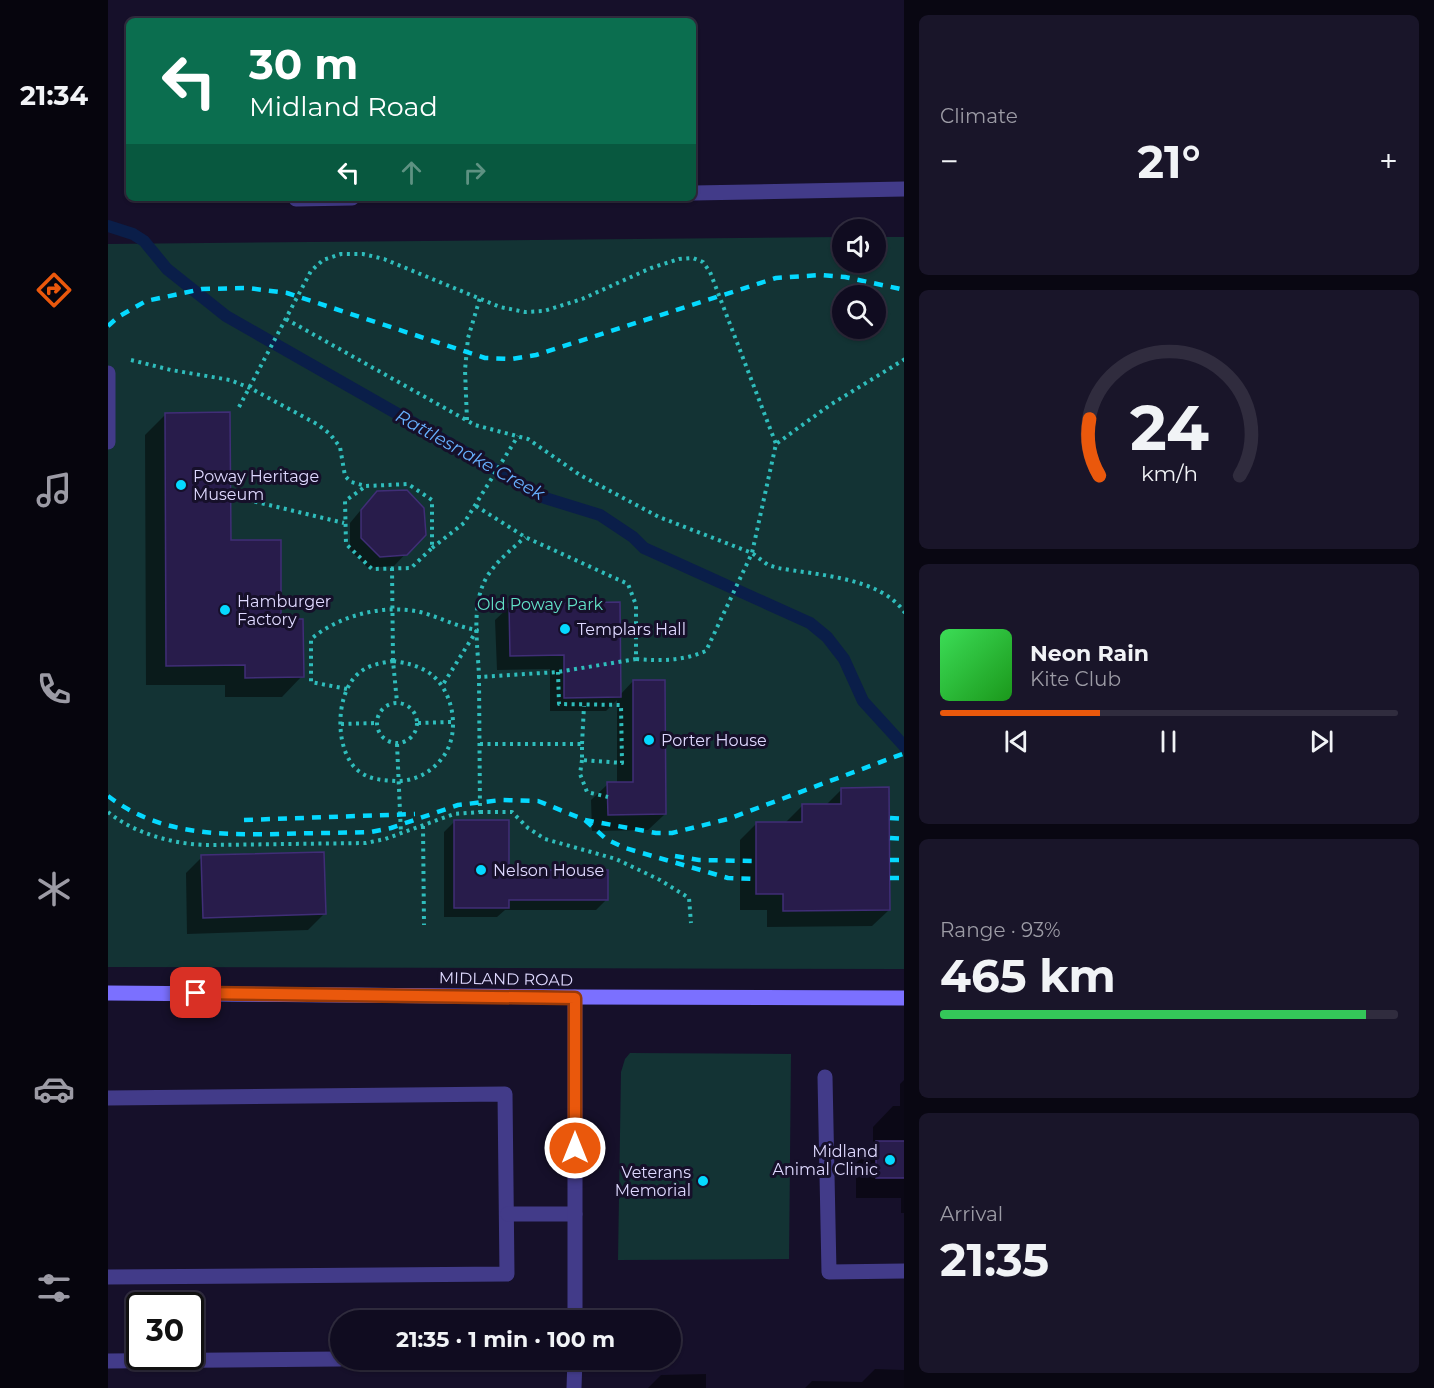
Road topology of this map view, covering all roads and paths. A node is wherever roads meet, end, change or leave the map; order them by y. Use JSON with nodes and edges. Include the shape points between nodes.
{"nodes":[{"id":1,"x":904,"y":189,"type":"edge"},
{"id":2,"x":696,"y":192,"type":"edge"},
{"id":3,"x":480,"y":298,"type":"junction"},
{"id":4,"x":286,"y":319,"type":"junction"},
{"id":5,"x":904,"y":359,"type":"edge"},
{"id":6,"x":129,"y":360,"type":"dead end"},
{"id":7,"x":108,"y":373,"type":"edge"},
{"id":8,"x":250,"y":388,"type":"junction"},
{"id":9,"x":239,"y":407,"type":"dead end"},
{"id":10,"x":467,"y":421,"type":"junction"},
{"id":11,"x":518,"y":436,"type":"junction"},
{"id":12,"x":108,"y":442,"type":"edge"},
{"id":13,"x":776,"y":444,"type":"junction"},
{"id":14,"x":366,"y":486,"type":"junction"},
{"id":15,"x":240,"y":498,"type":"dead end"},
{"id":16,"x":476,"y":506,"type":"junction"},
{"id":17,"x":344,"y":524,"type":"junction"},
{"id":18,"x":525,"y":537,"type":"junction"},
{"id":19,"x":432,"y":548,"type":"junction"},
{"id":20,"x":752,"y":554,"type":"junction"},
{"id":21,"x":392,"y":568,"type":"junction"},
{"id":22,"x":392,"y":610,"type":"junction"},
{"id":23,"x":904,"y":613,"type":"edge"},
{"id":24,"x":477,"y":630,"type":"junction"},
{"id":25,"x":636,"y":659,"type":"junction"},
{"id":26,"x":393,"y":661,"type":"junction"},
{"id":27,"x":558,"y":672,"type":"junction"},
{"id":28,"x":478,"y":677,"type":"junction"},
{"id":29,"x":442,"y":686,"type":"junction"},
{"id":30,"x":347,"y":689,"type":"junction"},
{"id":31,"x":397,"y":702,"type":"junction"},
{"id":32,"x":584,"y":706,"type":"junction"},
{"id":33,"x":452,"y":722,"type":"junction"},
{"id":34,"x":377,"y":723,"type":"junction"},
{"id":35,"x":418,"y":723,"type":"junction"},
{"id":36,"x":341,"y":724,"type":"junction"},
{"id":37,"x":397,"y":744,"type":"junction"},
{"id":38,"x":480,"y":744,"type":"junction"},
{"id":39,"x":582,"y":744,"type":"junction"},
{"id":40,"x":582,"y":760,"type":"junction"},
{"id":41,"x":399,"y":781,"type":"junction"},
{"id":42,"x":608,"y":796,"type":"dead end"},
{"id":43,"x":108,"y":812,"type":"edge"},
{"id":44,"x":480,"y":812,"type":"junction"},
{"id":45,"x":423,"y":826,"type":"junction"},
{"id":46,"x":400,"y":834,"type":"junction"},
{"id":47,"x":691,"y":923,"type":"dead end"},
{"id":48,"x":424,"y":925,"type":"dead end"},
{"id":49,"x":108,"y":993,"type":"edge"},
{"id":50,"x":575,"y":998,"type":"junction"},
{"id":51,"x":904,"y":998,"type":"edge"},
{"id":52,"x":825,"y":1077,"type":"dead end"},
{"id":53,"x":108,"y":1098,"type":"edge"},
{"id":54,"x":508,"y":1214,"type":"junction"},
{"id":55,"x":575,"y":1214,"type":"junction"},
{"id":56,"x":904,"y":1270,"type":"edge"},
{"id":57,"x":108,"y":1277,"type":"edge"},
{"id":58,"x":575,"y":1310,"type":"edge"},
{"id":59,"x":330,"y":1359,"type":"edge"},
{"id":60,"x":108,"y":1361,"type":"edge"},
{"id":61,"x":575,"y":1370,"type":"edge"},
{"id":62,"x":574,"y":1388,"type":"edge"}],
"edges":[{"from":1,"to":2,"type":"street"},
{"from":3,"to":4,"type":"path","via":[[384,259],[341,254],[322,260],[311,271]]},
{"from":3,"to":10,"type":"path","via":[[467,345]]},
{"from":3,"to":13,"type":"path","via":[[500,307],[544,311],[679,259],[703,262]]},
{"from":4,"to":8,"type":"path"},
{"from":4,"to":10,"type":"path"},
{"from":5,"to":13,"type":"path"},
{"from":6,"to":8,"type":"path","via":[[230,380]]},
{"from":7,"to":12,"type":"street"},
{"from":8,"to":9,"type":"path"},
{"from":8,"to":14,"type":"path","via":[[330,434],[340,447],[345,476]]},
{"from":10,"to":11,"type":"path"},
{"from":11,"to":16,"type":"path"},
{"from":11,"to":20,"type":"path","via":[[659,517]]},
{"from":13,"to":20,"type":"path"},
{"from":14,"to":17,"type":"path","via":[[345,501]]},
{"from":14,"to":19,"type":"path","via":[[408,483],[432,500]]},
{"from":15,"to":17,"type":"path"},
{"from":16,"to":18,"type":"path"},
{"from":16,"to":19,"type":"path","via":[[464,523]]},
{"from":17,"to":21,"type":"path","via":[[346,544],[372,569]]},
{"from":18,"to":24,"type":"path","via":[[487,576],[478,599]]},
{"from":18,"to":25,"type":"path","via":[[628,584],[636,604]]},
{"from":19,"to":21,"type":"path","via":[[411,568]]},
{"from":20,"to":23,"type":"path","via":[[777,568],[876,589]]},
{"from":20,"to":25,"type":"path","via":[[706,651],[669,661]]},
{"from":21,"to":22,"type":"path"},
{"from":22,"to":24,"type":"path","via":[[418,612]]},
{"from":22,"to":26,"type":"path"},
{"from":22,"to":30,"type":"path","via":[[352,616],[311,639],[311,682]]},
{"from":24,"to":28,"type":"path"},
{"from":24,"to":29,"type":"path"},
{"from":25,"to":27,"type":"path"},
{"from":26,"to":29,"type":"path","via":[[429,672]]},
{"from":26,"to":30,"type":"path","via":[[358,673]]},
{"from":26,"to":31,"type":"path"},
{"from":27,"to":28,"type":"path"},
{"from":27,"to":32,"type":"path","via":[[559,704]]},
{"from":28,"to":38,"type":"path"},
{"from":29,"to":33,"type":"path","via":[[451,703]]},
{"from":30,"to":36,"type":"path"},
{"from":31,"to":34,"type":"path","via":[[379,713]]},
{"from":31,"to":35,"type":"path","via":[[416,712]]},
{"from":32,"to":39,"type":"path"},
{"from":32,"to":40,"type":"path","via":[[621,705],[622,763]]},
{"from":33,"to":35,"type":"path"},
{"from":33,"to":41,"type":"path","via":[[452,740],[443,757],[430,771]]},
{"from":34,"to":36,"type":"path"},
{"from":34,"to":37,"type":"path","via":[[379,734]]},
{"from":35,"to":37,"type":"path","via":[[416,733],[408,741]]},
{"from":36,"to":41,"type":"path","via":[[342,742],[359,771],[376,780]]},
{"from":37,"to":41,"type":"path"},
{"from":38,"to":39,"type":"path"},
{"from":38,"to":44,"type":"path"},
{"from":39,"to":40,"type":"path"},
{"from":40,"to":42,"type":"path","via":[[580,774],[586,792]]},
{"from":41,"to":46,"type":"path"},
{"from":43,"to":46,"type":"path","via":[[123,823],[185,844],[366,843]]},
{"from":44,"to":45,"type":"path","via":[[454,814]]},
{"from":44,"to":47,"type":"path","via":[[512,812],[545,839],[616,859],[660,880],[689,898]]},
{"from":45,"to":46,"type":"path"},
{"from":45,"to":48,"type":"path"},
{"from":49,"to":50,"type":"main road","name":"MIDLAND ROAD"},
{"from":50,"to":51,"type":"main road","name":"MIDLAND ROAD"},
{"from":50,"to":55,"type":"street"},
{"from":52,"to":56,"type":"street","via":[[829,1272]]},
{"from":53,"to":54,"type":"street","via":[[505,1094]]},
{"from":54,"to":55,"type":"street"},
{"from":54,"to":57,"type":"street","via":[[507,1274]]},
{"from":55,"to":58,"type":"street"},
{"from":59,"to":60,"type":"street"},
{"from":61,"to":62,"type":"street"}]}
